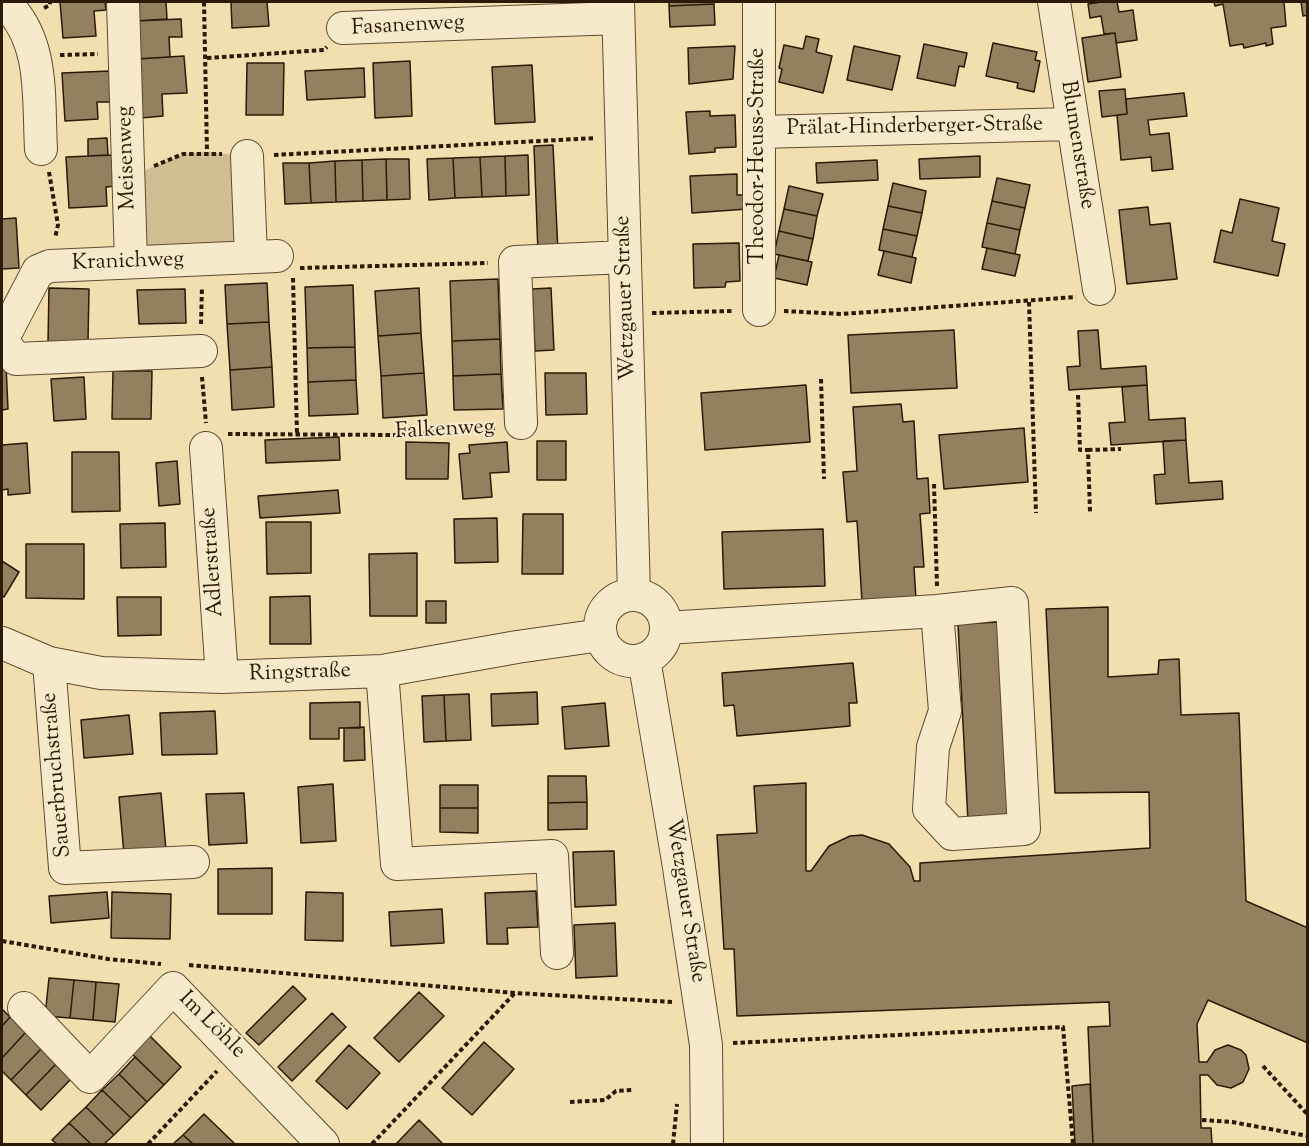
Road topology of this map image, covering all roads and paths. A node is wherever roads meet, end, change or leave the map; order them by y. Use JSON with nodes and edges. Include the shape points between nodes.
{"nodes":[{"id":1,"x":4,"y":2,"type":"edge"},
{"id":2,"x":123,"y":2,"type":"edge"},
{"id":3,"x":204,"y":2,"type":"edge"},
{"id":4,"x":759,"y":2,"type":"edge"},
{"id":5,"x":1054,"y":2,"type":"edge"},
{"id":6,"x":618,"y":10,"type":"edge"},
{"id":7,"x":343,"y":28,"type":"joint"},
{"id":8,"x":124,"y":53,"type":"junction"},
{"id":9,"x":35,"y":56,"type":"junction"},
{"id":10,"x":207,"y":58,"type":"junction"},
{"id":11,"x":1072,"y":124,"type":"junction"},
{"id":12,"x":759,"y":132,"type":"junction"},
{"id":13,"x":622,"y":137,"type":"junction"},
{"id":14,"x":41,"y":149,"type":"joint"},
{"id":15,"x":207,"y":152,"type":"junction"},
{"id":16,"x":247,"y":156,"type":"junction"},
{"id":17,"x":129,"y":177,"type":"junction"},
{"id":18,"x":625,"y":257,"type":"junction"},
{"id":19,"x":131,"y":262,"type":"junction"},
{"id":20,"x":515,"y":262,"type":"junction"},
{"id":21,"x":50,"y":266,"type":"junction"},
{"id":22,"x":1099,"y":289,"type":"joint"},
{"id":23,"x":1029,"y":302,"type":"junction"},
{"id":24,"x":759,"y":310,"type":"junction"},
{"id":25,"x":627,"y":314,"type":"junction"},
{"id":26,"x":2,"y":340,"type":"edge"},
{"id":27,"x":201,"y":351,"type":"dead end"},
{"id":28,"x":821,"y":379,"type":"dead end"},
{"id":29,"x":1078,"y":395,"type":"dead end"},
{"id":30,"x":521,"y":423,"type":"joint"},
{"id":31,"x":297,"y":434,"type":"junction"},
{"id":32,"x":212,"y":441,"type":"joint"},
{"id":33,"x":1121,"y":449,"type":"dead end"},
{"id":34,"x":1088,"y":450,"type":"junction"},
{"id":35,"x":824,"y":479,"type":"dead end"},
{"id":36,"x":934,"y":484,"type":"dead end"},
{"id":37,"x":1090,"y":512,"type":"dead end"},
{"id":38,"x":1036,"y":513,"type":"dead end"},
{"id":39,"x":633,"y":595,"type":"junction"},
{"id":40,"x":937,"y":611,"type":"junction"},
{"id":41,"x":666,"y":628,"type":"junction"},
{"id":42,"x":601,"y":635,"type":"junction"},
{"id":43,"x":2,"y":643,"type":"edge"},
{"id":44,"x":644,"y":659,"type":"junction"},
{"id":45,"x":49,"y":663,"type":"junction"},
{"id":46,"x":382,"y":671,"type":"junction"},
{"id":47,"x":222,"y":677,"type":"junction"},
{"id":48,"x":193,"y":862,"type":"dead end"},
{"id":49,"x":2,"y":941,"type":"edge"},
{"id":50,"x":557,"y":953,"type":"dead end"},
{"id":51,"x":163,"y":964,"type":"dead end"},
{"id":52,"x":185,"y":965,"type":"dead end"},
{"id":53,"x":515,"y":993,"type":"junction"},
{"id":54,"x":700,"y":1004,"type":"junction"},
{"id":55,"x":24,"y":1008,"type":"dead end"},
{"id":56,"x":706,"y":1044,"type":"junction"},
{"id":57,"x":236,"y":1051,"type":"junction"},
{"id":58,"x":1263,"y":1066,"type":"dead end"},
{"id":59,"x":633,"y":1090,"type":"dead end"},
{"id":60,"x":678,"y":1098,"type":"dead end"},
{"id":61,"x":570,"y":1102,"type":"dead end"},
{"id":62,"x":1308,"y":1115,"type":"edge"},
{"id":63,"x":1203,"y":1120,"type":"dead end"},
{"id":64,"x":1308,"y":1136,"type":"edge"},
{"id":65,"x":148,"y":1144,"type":"edge"},
{"id":66,"x":323,"y":1144,"type":"edge"},
{"id":67,"x":372,"y":1144,"type":"edge"},
{"id":68,"x":673,"y":1144,"type":"edge"},
{"id":69,"x":706,"y":1144,"type":"edge"},
{"id":70,"x":1073,"y":1144,"type":"edge"}],
"edges":[{"from":1,"to":9,"type":"street","via":[[22,20]]},
{"from":2,"to":8,"type":"street","name":"Meisenweg"},
{"from":3,"to":10,"type":"path"},
{"from":4,"to":12,"type":"street","name":"Theodor-Heuss-Straße"},
{"from":5,"to":11,"type":"street","name":"Blumenstraße"},
{"from":6,"to":7,"type":"street","name":"Fasanenweg"},
{"from":6,"to":13,"type":"street","name":"Wetzgauer Straße"},
{"from":7,"to":10,"type":"path","name":"Fasanenweg","via":[[324,50]]},
{"from":8,"to":9,"type":"path"},
{"from":8,"to":17,"type":"street","name":"Meisenweg"},
{"from":9,"to":14,"type":"street"},
{"from":10,"to":15,"type":"path"},
{"from":11,"to":12,"type":"street","name":"Prälat-Hinderberger-Straße"},
{"from":11,"to":22,"type":"street","name":"Blumenstraße"},
{"from":12,"to":24,"type":"street","name":"Theodor-Heuss-Straße"},
{"from":13,"to":16,"type":"path"},
{"from":13,"to":18,"type":"street","name":"Wetzgauer Straße"},
{"from":14,"to":21,"type":"path","via":[[52,182],[57,225]]},
{"from":15,"to":16,"type":"path"},
{"from":15,"to":17,"type":"path","via":[[183,154]]},
{"from":16,"to":19,"type":"street","name":"Kranichweg","via":[[264,257]]},
{"from":17,"to":19,"type":"street","name":"Meisenweg"},
{"from":18,"to":20,"type":"street"},
{"from":18,"to":25,"type":"street","name":"Wetzgauer Straße"},
{"from":19,"to":21,"type":"street","name":"Kranichweg"},
{"from":20,"to":30,"type":"street","name":"Falkenweg"},
{"from":20,"to":31,"type":"path","via":[[292,269]]},
{"from":21,"to":26,"type":"street","name":"Kranichweg","via":[[38,271]]},
{"from":22,"to":23,"type":"path","via":[[1088,296]]},
{"from":23,"to":24,"type":"path","via":[[842,314]]},
{"from":23,"to":38,"type":"path"},
{"from":24,"to":25,"type":"path"},
{"from":25,"to":39,"type":"street","name":"Wetzgauer Straße"},
{"from":26,"to":27,"type":"street","name":"Kranichweg","via":[[16,359]]},
{"from":28,"to":35,"type":"path"},
{"from":29,"to":34,"type":"path","via":[[1080,450]]},
{"from":30,"to":31,"type":"path","name":"Falkenweg","via":[[514,427],[398,435]]},
{"from":31,"to":32,"type":"path","name":"Falkenweg"},
{"from":32,"to":47,"type":"street","name":"Adlerstraße"},
{"from":33,"to":34,"type":"path"},
{"from":34,"to":37,"type":"path"},
{"from":36,"to":40,"type":"path"},
{"from":39,"to":41,"type":"street","via":[[653,601],[665,618]]},
{"from":39,"to":42,"type":"street","via":[[608,607]]},
{"from":40,"to":40,"type":"street","via":[[1012,603],[1024,829],[952,834],[929,809],[933,747],[945,711]]},
{"from":40,"to":41,"type":"street"},
{"from":41,"to":44,"type":"street","via":[[660,647]]},
{"from":42,"to":44,"type":"street","via":[[613,653],[623,659]]},
{"from":42,"to":46,"type":"street","name":"Ringstraße"},
{"from":43,"to":45,"type":"street","name":"Ringstraße"},
{"from":44,"to":54,"type":"street","name":"Wetzgauer Straße"},
{"from":45,"to":47,"type":"street","name":"Ringstraße","via":[[101,672]]},
{"from":45,"to":48,"type":"street","name":"Sauerbruchstraße","via":[[65,868]]},
{"from":46,"to":47,"type":"street","name":"Ringstraße"},
{"from":46,"to":50,"type":"street","via":[[397,864],[552,856]]},
{"from":49,"to":51,"type":"path"},
{"from":52,"to":53,"type":"path"},
{"from":53,"to":54,"type":"path"},
{"from":53,"to":67,"type":"path"},
{"from":54,"to":56,"type":"street","name":"Wetzgauer Straße"},
{"from":55,"to":57,"type":"street","name":"Im Löhle","via":[[90,1077],[174,988]]},
{"from":56,"to":69,"type":"street","name":"Wetzgauer Straße"},
{"from":56,"to":70,"type":"path","via":[[1063,1027]]},
{"from":57,"to":65,"type":"path"},
{"from":57,"to":66,"type":"street","name":"Im Löhle"},
{"from":58,"to":62,"type":"path"},
{"from":59,"to":61,"type":"path","via":[[616,1091],[605,1100]]},
{"from":60,"to":68,"type":"path"},
{"from":63,"to":64,"type":"path"}]}
